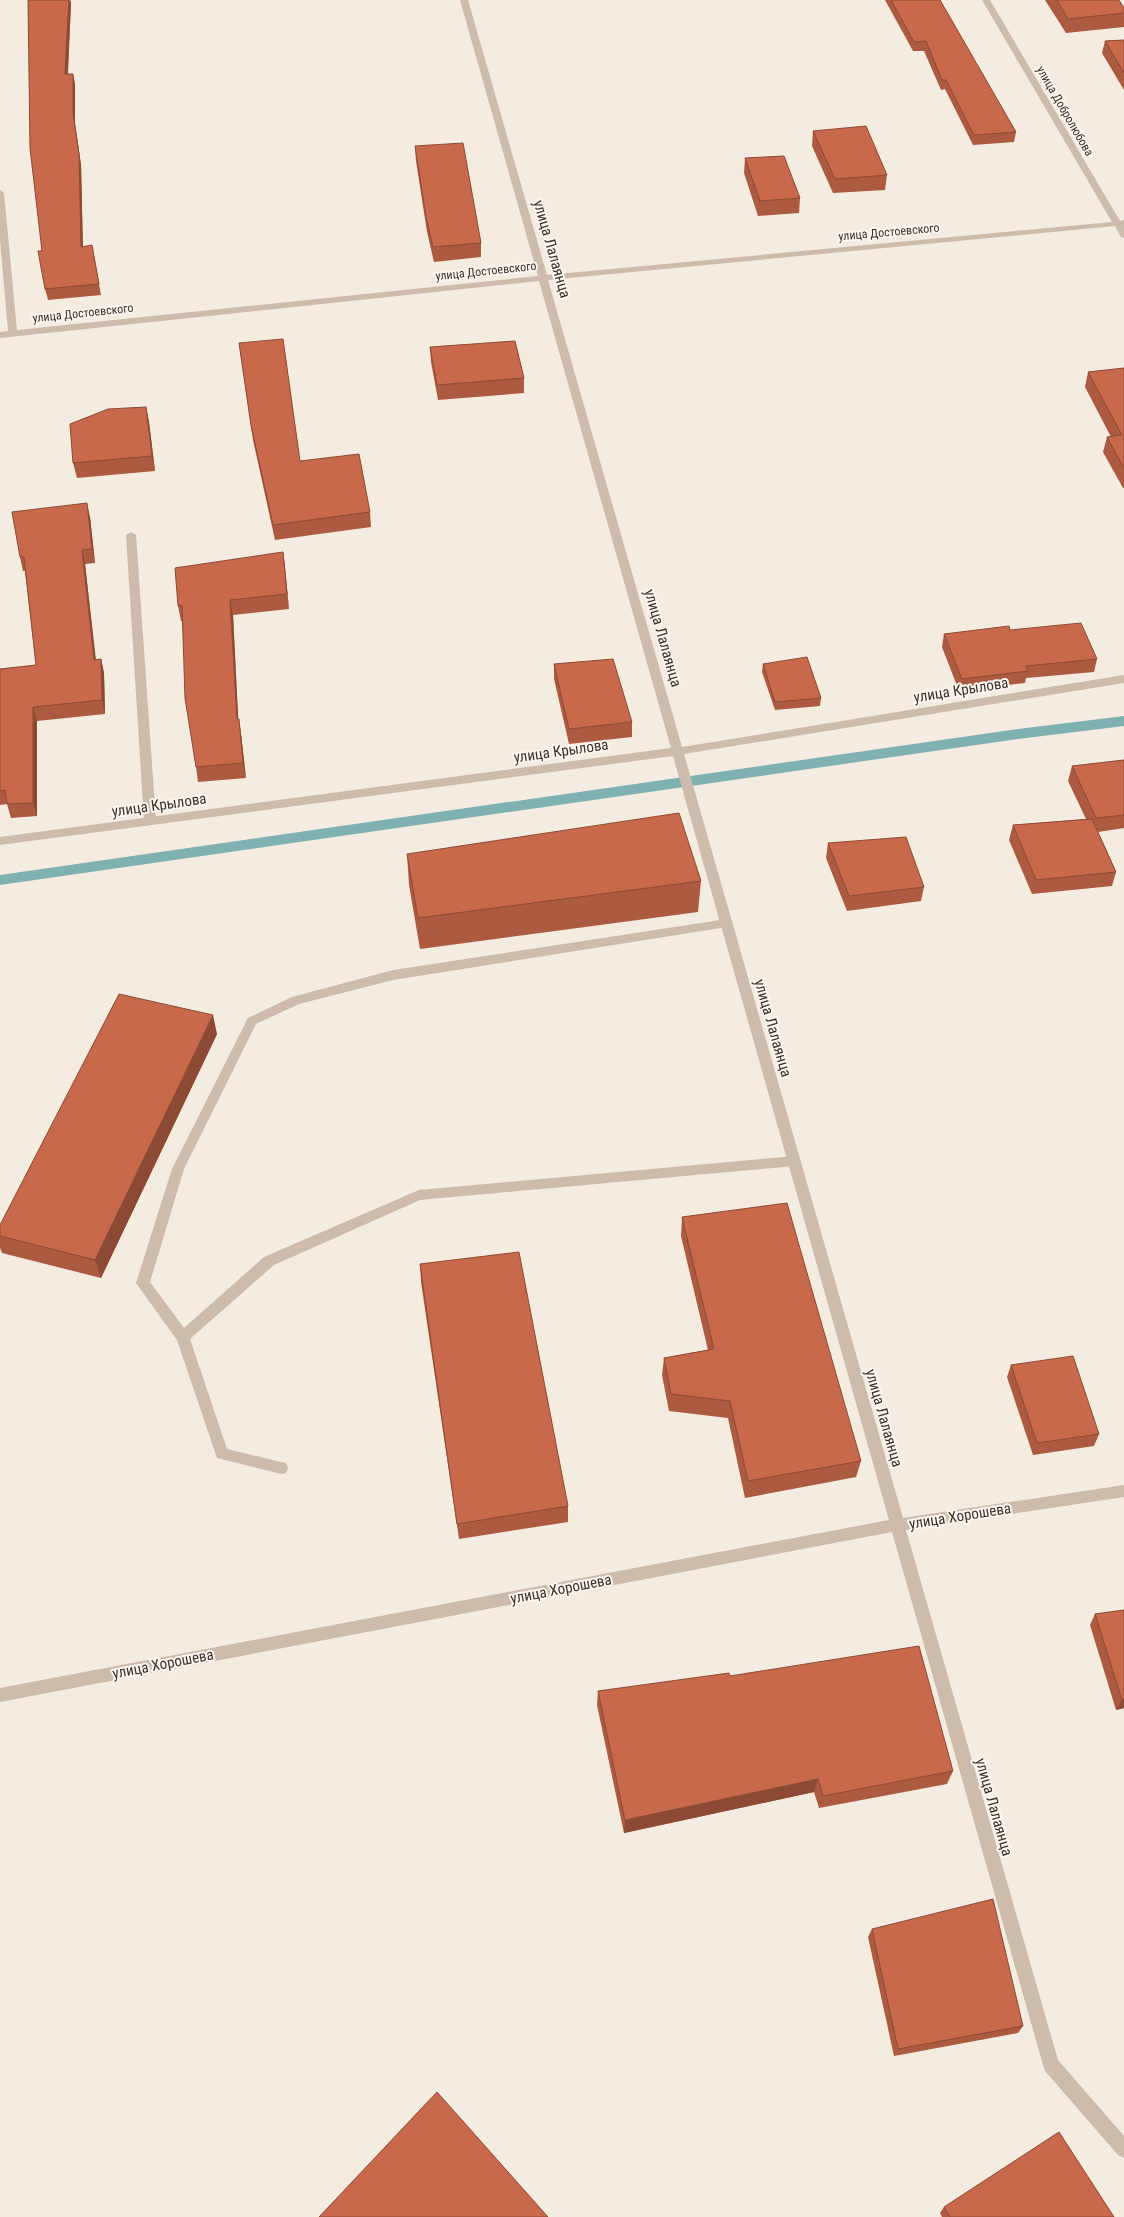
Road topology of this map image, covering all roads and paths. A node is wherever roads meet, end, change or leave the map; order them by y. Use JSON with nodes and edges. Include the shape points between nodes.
{"nodes":[{"id":1,"x":464,"y":0,"type":"edge"},
{"id":2,"x":986,"y":0,"type":"edge"},
{"id":3,"x":0,"y":193,"type":"edge"},
{"id":4,"x":1120,"y":223,"type":"edge"},
{"id":5,"x":1124,"y":235,"type":"edge"},
{"id":6,"x":543,"y":278,"type":"junction"},
{"id":7,"x":13,"y":333,"type":"junction"},
{"id":8,"x":0,"y":335,"type":"edge"},
{"id":9,"x":131,"y":535,"type":"dead end"},
{"id":10,"x":1124,"y":679,"type":"edge"},
{"id":11,"x":678,"y":751,"type":"junction"},
{"id":12,"x":150,"y":821,"type":"junction"},
{"id":13,"x":0,"y":841,"type":"edge"},
{"id":14,"x":727,"y":923,"type":"junction"},
{"id":15,"x":794,"y":1162,"type":"junction"},
{"id":16,"x":183,"y":1337,"type":"junction"},
{"id":17,"x":281,"y":1468,"type":"dead end"},
{"id":18,"x":1124,"y":1492,"type":"edge"},
{"id":19,"x":898,"y":1526,"type":"junction"},
{"id":20,"x":0,"y":1695,"type":"edge"},
{"id":21,"x":1124,"y":2149,"type":"edge"}],
"edges":[{"from":1,"to":6,"type":"street","name":"улица Лалаянца"},
{"from":2,"to":4,"type":"street","name":"улица Добролюбова"},
{"from":3,"to":7,"type":"street"},
{"from":4,"to":5,"type":"street","name":"улица Добролюбова"},
{"from":4,"to":6,"type":"street","name":"улица Достоевского"},
{"from":6,"to":7,"type":"street","name":"улица Достоевского"},
{"from":6,"to":11,"type":"street","name":"улица Лалаянца"},
{"from":7,"to":8,"type":"street","name":"улица Достоевского"},
{"from":9,"to":12,"type":"street"},
{"from":10,"to":11,"type":"street","name":"улица Крылова"},
{"from":11,"to":12,"type":"street","name":"улица Крылова"},
{"from":11,"to":14,"type":"street","name":"улица Лалаянца"},
{"from":12,"to":13,"type":"street","name":"улица Крылова"},
{"from":14,"to":15,"type":"street","name":"улица Лалаянца"},
{"from":14,"to":16,"type":"street","via":[[394,975],[296,1000],[252,1021],[178,1169],[143,1283]]},
{"from":15,"to":16,"type":"street","via":[[419,1195],[268,1260]]},
{"from":15,"to":19,"type":"street","name":"улица Лалаянца"},
{"from":16,"to":17,"type":"street","via":[[222,1454]]},
{"from":18,"to":19,"type":"street","name":"улица Хорошева"},
{"from":19,"to":20,"type":"street","name":"улица Хорошева"},
{"from":19,"to":21,"type":"street","name":"улица Лалаянца","via":[[1051,2065]]}]}
